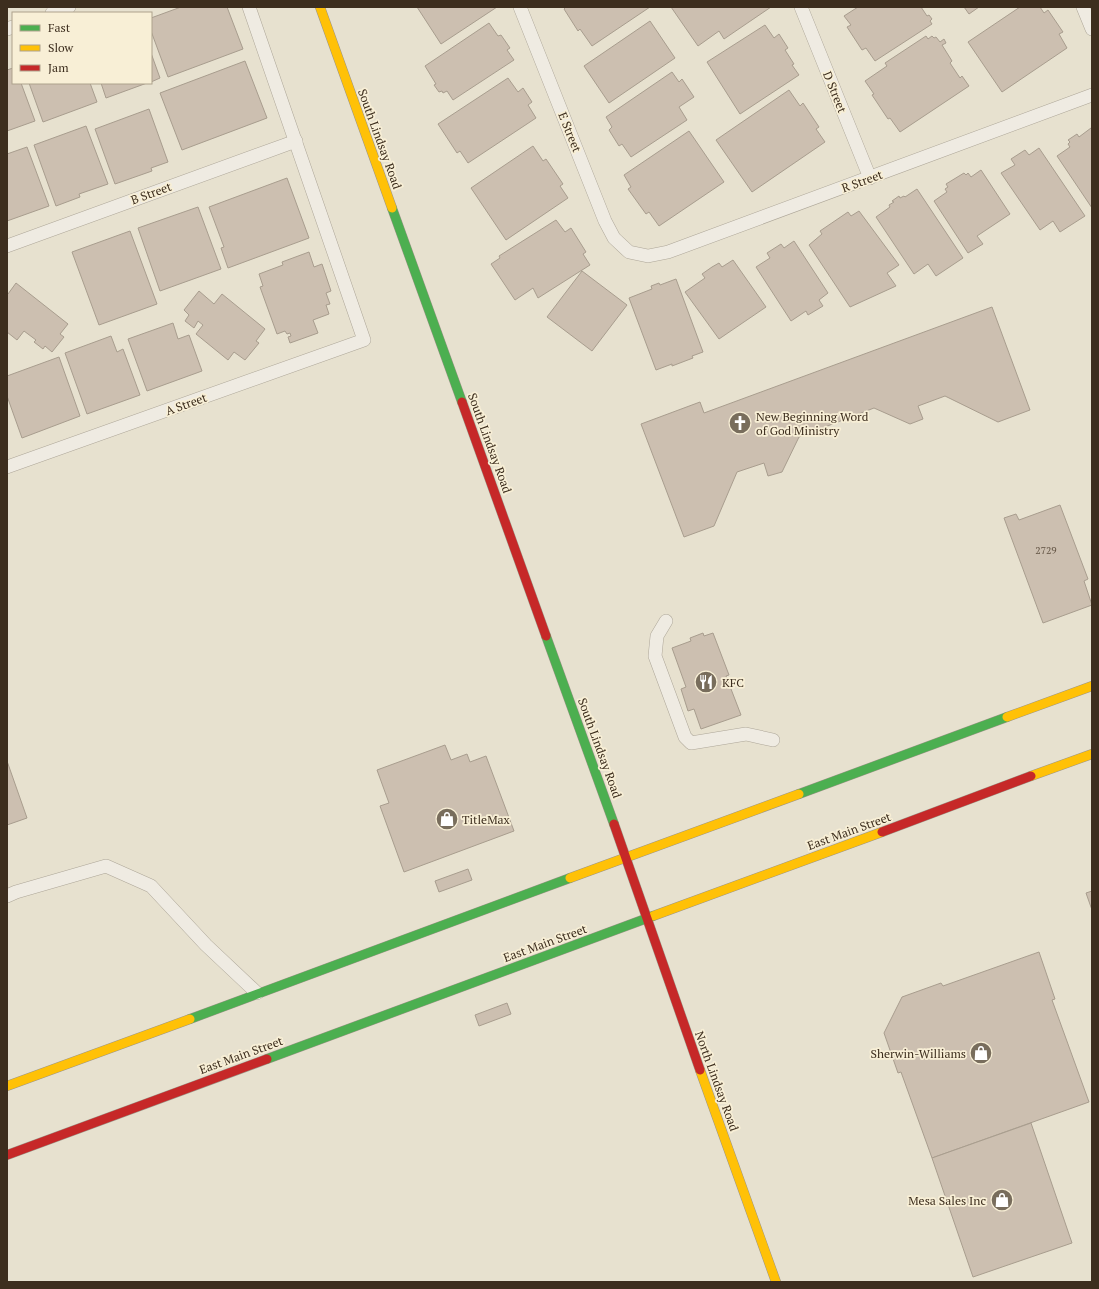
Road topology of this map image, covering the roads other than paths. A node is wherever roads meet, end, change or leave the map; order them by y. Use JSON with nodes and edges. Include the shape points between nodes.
{"nodes":[{"id":1,"x":69,"y":7,"type":"edge"},
{"id":2,"x":249,"y":7,"type":"edge"},
{"id":3,"x":320,"y":7,"type":"edge"},
{"id":4,"x":520,"y":7,"type":"edge"},
{"id":5,"x":801,"y":7,"type":"edge"},
{"id":6,"x":1083,"y":7,"type":"edge"},
{"id":7,"x":55,"y":12,"type":"edge"},
{"id":8,"x":1092,"y":29,"type":"edge"},
{"id":9,"x":1092,"y":95,"type":"edge"},
{"id":10,"x":296,"y":141,"type":"junction"},
{"id":11,"x":870,"y":178,"type":"junction"},
{"id":12,"x":7,"y":246,"type":"edge"},
{"id":13,"x":629,"y":252,"type":"joint"},
{"id":14,"x":7,"y":467,"type":"edge"},
{"id":15,"x":666,"y":621,"type":"dead end"},
{"id":16,"x":1092,"y":686,"type":"edge"},
{"id":17,"x":773,"y":740,"type":"dead end"},
{"id":18,"x":1092,"y":754,"type":"edge"},
{"id":19,"x":626,"y":857,"type":"junction"},
{"id":20,"x":637,"y":888,"type":"joint"},
{"id":21,"x":7,"y":896,"type":"edge"},
{"id":22,"x":646,"y":918,"type":"junction"},
{"id":23,"x":257,"y":993,"type":"junction"},
{"id":24,"x":7,"y":1086,"type":"edge"},
{"id":25,"x":7,"y":1155,"type":"edge"},
{"id":26,"x":776,"y":1282,"type":"edge"}],
"edges":[{"from":1,"to":7,"type":"lane"},
{"from":2,"to":10,"type":"lane"},
{"from":3,"to":19,"type":"main road","name":"South Lindsay Road"},
{"from":4,"to":13,"type":"lane","name":"E Street","via":[[605,221],[614,238]]},
{"from":5,"to":11,"type":"lane","name":"D Street"},
{"from":6,"to":8,"type":"lane"},
{"from":9,"to":11,"type":"lane","name":"R Street"},
{"from":10,"to":12,"type":"lane","name":"B Street"},
{"from":10,"to":14,"type":"lane","name":"A Street","via":[[364,340]]},
{"from":11,"to":13,"type":"lane","name":"R Street","via":[[668,252],[648,256]]},
{"from":15,"to":17,"type":"lane","via":[[657,636],[655,656],[685,737],[691,743],[746,734]]},
{"from":16,"to":19,"type":"main road"},
{"from":18,"to":22,"type":"main road","name":"East Main Street"},
{"from":19,"to":20,"type":"main road","name":"South Lindsay Road"},
{"from":19,"to":23,"type":"main road"},
{"from":20,"to":22,"type":"main road","name":"North Lindsay Road"},
{"from":21,"to":23,"type":"lane","via":[[106,866],[151,886],[206,945]]},
{"from":22,"to":25,"type":"main road","name":"East Main Street"},
{"from":22,"to":26,"type":"main road","name":"North Lindsay Road"},
{"from":23,"to":24,"type":"main road"}]}
